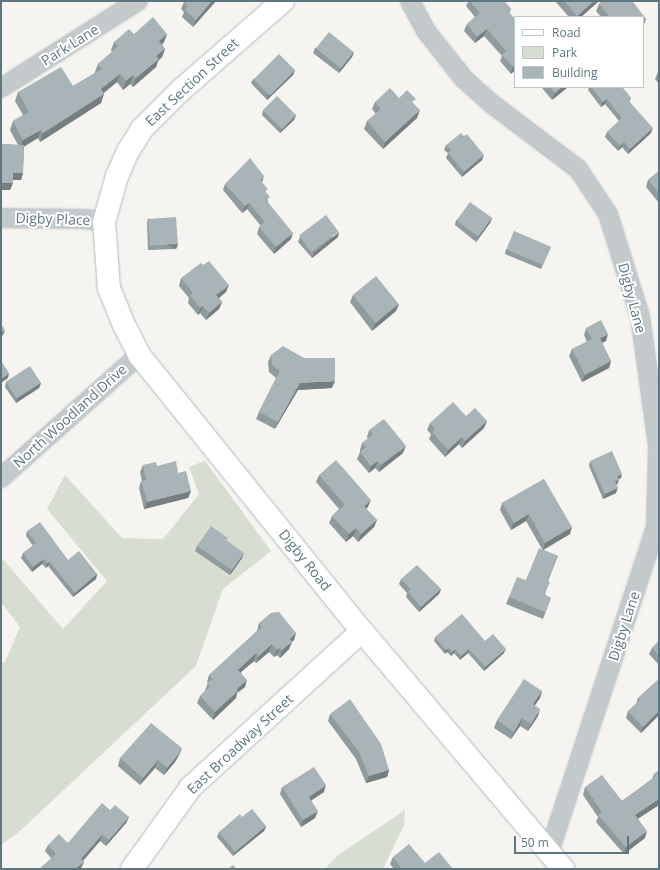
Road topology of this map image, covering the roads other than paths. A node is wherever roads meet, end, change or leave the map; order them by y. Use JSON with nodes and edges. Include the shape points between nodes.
{"nodes":[{"id":1,"x":138,"y":1,"type":"edge"},
{"id":2,"x":283,"y":1,"type":"edge"},
{"id":3,"x":410,"y":1,"type":"edge"},
{"id":4,"x":1,"y":88,"type":"edge"},
{"id":5,"x":1,"y":218,"type":"edge"},
{"id":6,"x":104,"y":222,"type":"junction"},
{"id":7,"x":139,"y":355,"type":"junction"},
{"id":8,"x":1,"y":478,"type":"edge"},
{"id":9,"x":362,"y":631,"type":"junction"},
{"id":10,"x":549,"y":853,"type":"junction"},
{"id":11,"x":132,"y":869,"type":"edge"},
{"id":12,"x":563,"y":869,"type":"edge"}],
"edges":[{"from":1,"to":4,"type":"street","name":"Park Lane"},
{"from":2,"to":6,"type":"street","name":"East Section Street","via":[[182,89],[142,129],[117,176]]},
{"from":3,"to":10,"type":"street","name":"Digby Lane","via":[[426,31],[464,79],[492,104],[578,169],[608,214],[640,316],[658,446],[656,527]]},
{"from":5,"to":6,"type":"street","name":"Digby Place","via":[[85,219]]},
{"from":6,"to":7,"type":"street","name":"Digby Road","via":[[109,288]]},
{"from":7,"to":8,"type":"street","name":"North Woodland Drive"},
{"from":7,"to":9,"type":"street","name":"Digby Road"},
{"from":9,"to":10,"type":"street","name":"Digby Road"},
{"from":9,"to":11,"type":"street","name":"East Broadway Street","via":[[191,787]]},
{"from":10,"to":12,"type":"street","name":"Digby Road"}]}
